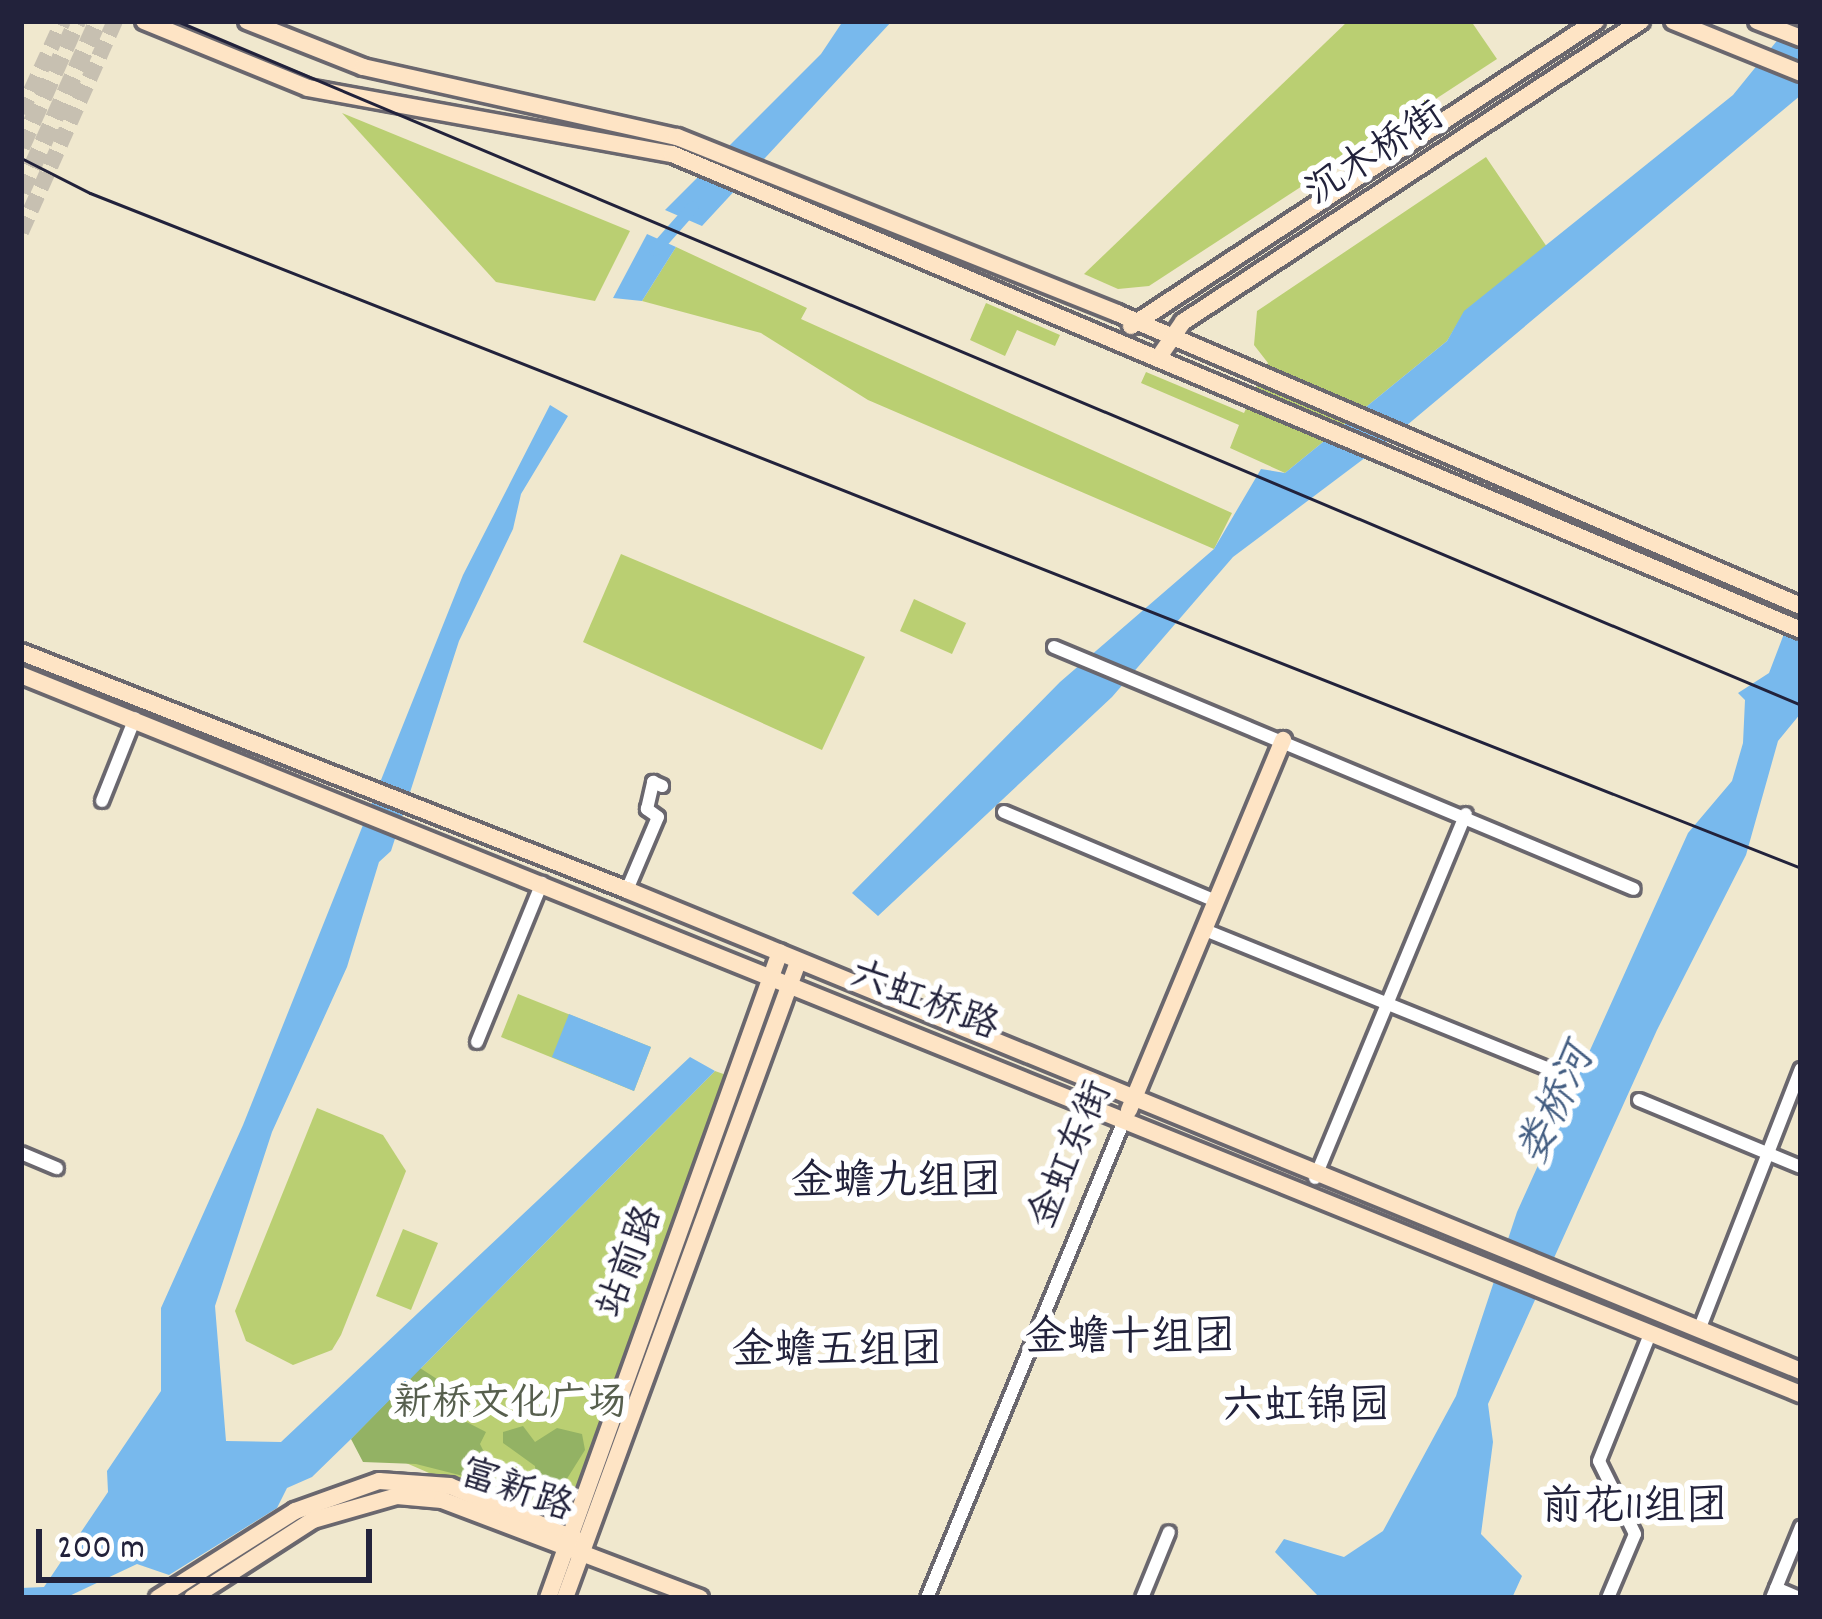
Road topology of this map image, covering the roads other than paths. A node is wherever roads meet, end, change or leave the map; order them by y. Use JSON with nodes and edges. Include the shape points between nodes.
{"nodes":[{"id":1,"x":144,"y":21,"type":"edge"},
{"id":2,"x":247,"y":21,"type":"edge"},
{"id":3,"x":1596,"y":21,"type":"edge"},
{"id":4,"x":1641,"y":21,"type":"edge"},
{"id":5,"x":1673,"y":21,"type":"edge"},
{"id":6,"x":1763,"y":23,"type":"edge"},
{"id":7,"x":1801,"y":38,"type":"edge"},
{"id":8,"x":1801,"y":73,"type":"edge"},
{"id":9,"x":1133,"y":320,"type":"junction"},
{"id":10,"x":1170,"y":336,"type":"junction"},
{"id":11,"x":1124,"y":342,"type":"junction"},
{"id":12,"x":1159,"y":358,"type":"junction"},
{"id":13,"x":1801,"y":606,"type":"edge"},
{"id":14,"x":1801,"y":630,"type":"edge"},
{"id":15,"x":1054,"y":647,"type":"dead end"},
{"id":16,"x":21,"y":652,"type":"edge"},
{"id":17,"x":21,"y":675,"type":"edge"},
{"id":18,"x":135,"y":718,"type":"junction"},
{"id":19,"x":1282,"y":740,"type":"junction"},
{"id":20,"x":662,"y":786,"type":"dead end"},
{"id":21,"x":102,"y":801,"type":"dead end"},
{"id":22,"x":1004,"y":812,"type":"dead end"},
{"id":23,"x":1466,"y":814,"type":"junction"},
{"id":24,"x":542,"y":883,"type":"junction"},
{"id":25,"x":1634,"y":889,"type":"dead end"},
{"id":26,"x":627,"y":890,"type":"junction"},
{"id":27,"x":1216,"y":901,"type":"junction"},
{"id":28,"x":1205,"y":930,"type":"junction"},
{"id":29,"x":781,"y":952,"type":"junction"},
{"id":30,"x":798,"y":962,"type":"junction"},
{"id":31,"x":769,"y":983,"type":"junction"},
{"id":32,"x":787,"y":990,"type":"junction"},
{"id":33,"x":1387,"y":1004,"type":"junction"},
{"id":34,"x":477,"y":1042,"type":"dead end"},
{"id":35,"x":1801,"y":1070,"type":"edge"},
{"id":36,"x":1559,"y":1073,"type":"dead end"},
{"id":37,"x":1639,"y":1100,"type":"dead end"},
{"id":38,"x":1132,"y":1103,"type":"junction"},
{"id":39,"x":1123,"y":1123,"type":"junction"},
{"id":40,"x":21,"y":1153,"type":"edge"},
{"id":41,"x":1768,"y":1153,"type":"junction"},
{"id":42,"x":1801,"y":1167,"type":"edge"},
{"id":43,"x":57,"y":1168,"type":"dead end"},
{"id":44,"x":1315,"y":1178,"type":"junction"},
{"id":45,"x":1465,"y":1249,"type":"junction"},
{"id":46,"x":1579,"y":1297,"type":"junction"},
{"id":47,"x":1699,"y":1330,"type":"junction"},
{"id":48,"x":1650,"y":1334,"type":"junction"},
{"id":49,"x":1801,"y":1371,"type":"edge"},
{"id":50,"x":1801,"y":1394,"type":"edge"},
{"id":51,"x":1801,"y":1527,"type":"edge"},
{"id":52,"x":1169,"y":1532,"type":"dead end"},
{"id":53,"x":574,"y":1545,"type":"junction"},
{"id":54,"x":1774,"y":1593,"type":"edge"},
{"id":55,"x":158,"y":1598,"type":"edge"},
{"id":56,"x":192,"y":1598,"type":"edge"},
{"id":57,"x":548,"y":1598,"type":"edge"},
{"id":58,"x":565,"y":1598,"type":"edge"},
{"id":59,"x":700,"y":1598,"type":"edge"},
{"id":60,"x":927,"y":1598,"type":"edge"},
{"id":61,"x":1142,"y":1598,"type":"edge"},
{"id":62,"x":1608,"y":1598,"type":"edge"},
{"id":63,"x":1800,"y":1598,"type":"edge"}],
"edges":[{"from":1,"to":11,"type":"street","via":[[308,88],[672,154]]},
{"from":2,"to":9,"type":"street","via":[[363,67],[677,137]]},
{"from":3,"to":9,"type":"street","name":"沉木桥街","via":[[1249,255]]},
{"from":4,"to":10,"type":"street","name":"沉木桥街"},
{"from":5,"to":8,"type":"street"},
{"from":6,"to":7,"type":"street"},
{"from":9,"to":10,"type":"street"},
{"from":9,"to":11,"type":"street"},
{"from":10,"to":12,"type":"street","name":"沉木桥街"},
{"from":10,"to":13,"type":"street"},
{"from":11,"to":12,"type":"street"},
{"from":12,"to":14,"type":"street"},
{"from":15,"to":19,"type":"street"},
{"from":16,"to":26,"type":"street","name":"六虹桥路"},
{"from":17,"to":18,"type":"street","name":"六虹桥路"},
{"from":18,"to":21,"type":"street"},
{"from":18,"to":24,"type":"street","name":"六虹桥路"},
{"from":19,"to":23,"type":"street"},
{"from":19,"to":27,"type":"street","name":"金虹东街"},
{"from":20,"to":26,"type":"street","via":[[653,782],[647,809],[658,817]]},
{"from":22,"to":27,"type":"street"},
{"from":23,"to":25,"type":"street"},
{"from":23,"to":33,"type":"street"},
{"from":24,"to":31,"type":"street","name":"六虹桥路"},
{"from":24,"to":34,"type":"street"},
{"from":26,"to":29,"type":"street","name":"六虹桥路"},
{"from":27,"to":28,"type":"street","name":"金虹东街"},
{"from":28,"to":33,"type":"street"},
{"from":28,"to":38,"type":"street","name":"金虹东街"},
{"from":29,"to":30,"type":"street","name":"六虹桥路"},
{"from":29,"to":31,"type":"street","name":"站前路"},
{"from":30,"to":32,"type":"street","name":"站前路"},
{"from":30,"to":38,"type":"street","name":"六虹桥路"},
{"from":31,"to":32,"type":"street","name":"六虹桥路"},
{"from":31,"to":53,"type":"street","name":"站前路"},
{"from":32,"to":39,"type":"street","name":"六虹桥路","via":[[852,1009]]},
{"from":32,"to":53,"type":"street","name":"站前路"},
{"from":33,"to":36,"type":"street"},
{"from":33,"to":44,"type":"street"},
{"from":35,"to":41,"type":"street"},
{"from":37,"to":41,"type":"street"},
{"from":38,"to":39,"type":"street","name":"金虹东街"},
{"from":38,"to":44,"type":"street","name":"六虹桥路"},
{"from":39,"to":45,"type":"street","name":"六虹桥路"},
{"from":39,"to":60,"type":"street","name":"金虹东街"},
{"from":40,"to":43,"type":"street"},
{"from":41,"to":42,"type":"street"},
{"from":41,"to":47,"type":"street"},
{"from":44,"to":45,"type":"street","name":"六虹桥路"},
{"from":45,"to":46,"type":"street","name":"六虹桥路"},
{"from":46,"to":47,"type":"street","name":"六虹桥路"},
{"from":46,"to":48,"type":"street","name":"六虹桥路"},
{"from":47,"to":49,"type":"street","name":"六虹桥路"},
{"from":48,"to":50,"type":"street","name":"六虹桥路"},
{"from":48,"to":62,"type":"street","via":[[1599,1460],[1635,1534]]},
{"from":51,"to":54,"type":"street"},
{"from":52,"to":61,"type":"street"},
{"from":53,"to":55,"type":"street","name":"富新路","via":[[450,1486],[379,1481],[296,1511]]},
{"from":53,"to":56,"type":"street","name":"富新路","via":[[442,1500],[397,1496],[313,1520]]},
{"from":53,"to":57,"type":"street","name":"站前路"},
{"from":53,"to":58,"type":"street","name":"站前路"},
{"from":53,"to":59,"type":"street"},
{"from":54,"to":63,"type":"street"}]}
